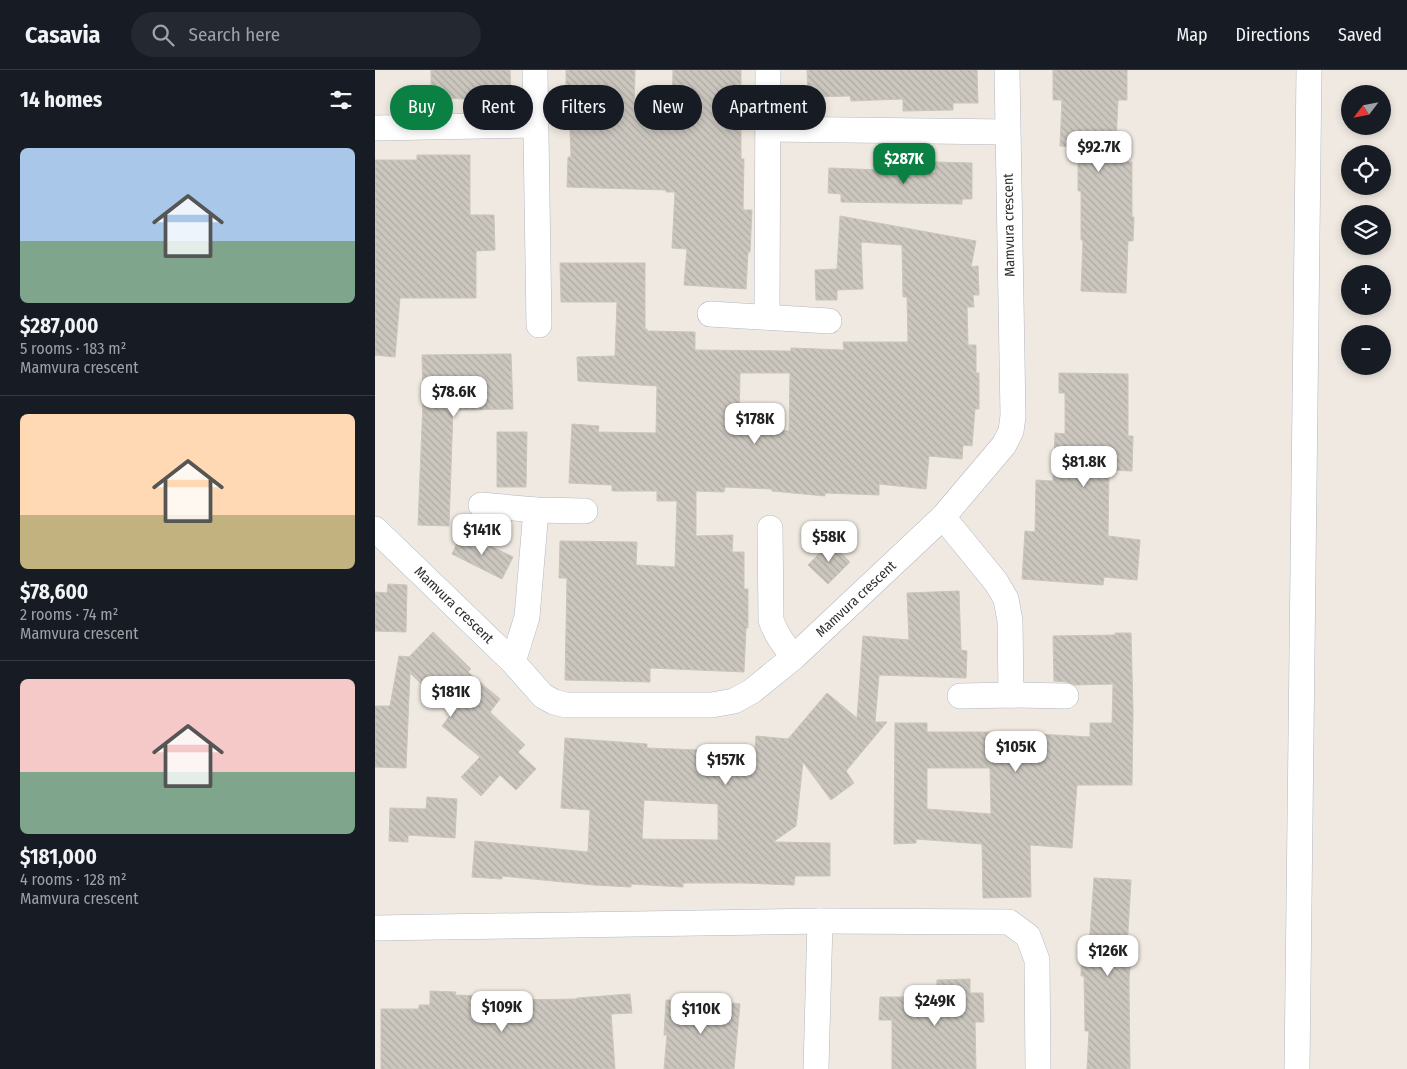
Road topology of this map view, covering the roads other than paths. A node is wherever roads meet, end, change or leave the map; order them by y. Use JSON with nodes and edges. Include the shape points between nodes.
{"nodes":[{"id":1,"x":535,"y":70,"type":"edge"},
{"id":2,"x":768,"y":70,"type":"edge"},
{"id":3,"x":1007,"y":70,"type":"edge"},
{"id":4,"x":1309,"y":70,"type":"edge"},
{"id":5,"x":768,"y":85,"type":"edge"},
{"id":6,"x":535,"y":125,"type":"junction"},
{"id":7,"x":375,"y":128,"type":"edge"},
{"id":8,"x":768,"y":130,"type":"edge"},
{"id":9,"x":826,"y":130,"type":"edge"},
{"id":10,"x":1007,"y":132,"type":"junction"},
{"id":11,"x":710,"y":314,"type":"dead end"},
{"id":12,"x":767,"y":316,"type":"junction"},
{"id":13,"x":829,"y":321,"type":"dead end"},
{"id":14,"x":539,"y":324,"type":"dead end"},
{"id":15,"x":481,"y":505,"type":"dead end"},
{"id":16,"x":536,"y":510,"type":"junction"},
{"id":17,"x":585,"y":512,"type":"dead end"},
{"id":18,"x":943,"y":516,"type":"junction"},
{"id":19,"x":770,"y":528,"type":"dead end"},
{"id":20,"x":375,"y":529,"type":"edge"},
{"id":21,"x":794,"y":657,"type":"junction"},
{"id":22,"x":513,"y":662,"type":"junction"},
{"id":23,"x":1011,"y":695,"type":"junction"},
{"id":24,"x":960,"y":696,"type":"dead end"},
{"id":25,"x":1066,"y":696,"type":"dead end"},
{"id":26,"x":820,"y":921,"type":"junction"},
{"id":27,"x":375,"y":928,"type":"edge"},
{"id":28,"x":816,"y":1069,"type":"edge"},
{"id":29,"x":1038,"y":1069,"type":"edge"},
{"id":30,"x":1297,"y":1069,"type":"edge"}],
"edges":[{"from":1,"to":6,"type":"street"},
{"from":2,"to":5,"type":"street"},
{"from":3,"to":10,"type":"street","name":"Mamvura crescent"},
{"from":4,"to":30,"type":"street"},
{"from":6,"to":7,"type":"street"},
{"from":6,"to":14,"type":"street"},
{"from":8,"to":12,"type":"street"},
{"from":9,"to":10,"type":"street"},
{"from":10,"to":18,"type":"street","name":"Mamvura crescent","via":[[1011,431],[1004,445]]},
{"from":11,"to":12,"type":"street"},
{"from":12,"to":13,"type":"street"},
{"from":15,"to":16,"type":"street"},
{"from":16,"to":17,"type":"street"},
{"from":16,"to":22,"type":"street","via":[[527,617]]},
{"from":18,"to":21,"type":"street","name":"Mamvura crescent"},
{"from":18,"to":23,"type":"street","via":[[1006,599],[1010,622]]},
{"from":19,"to":21,"type":"street","via":[[771,620],[779,640]]},
{"from":20,"to":22,"type":"street","name":"Mamvura crescent"},
{"from":21,"to":22,"type":"street","name":"Mamvura crescent","via":[[752,691],[734,701],[712,705],[566,705],[543,696]]},
{"from":23,"to":24,"type":"street"},
{"from":23,"to":25,"type":"street"},
{"from":26,"to":27,"type":"street"},
{"from":26,"to":28,"type":"street"},
{"from":26,"to":29,"type":"street","via":[[1009,922],[1028,936],[1037,960]]}]}
